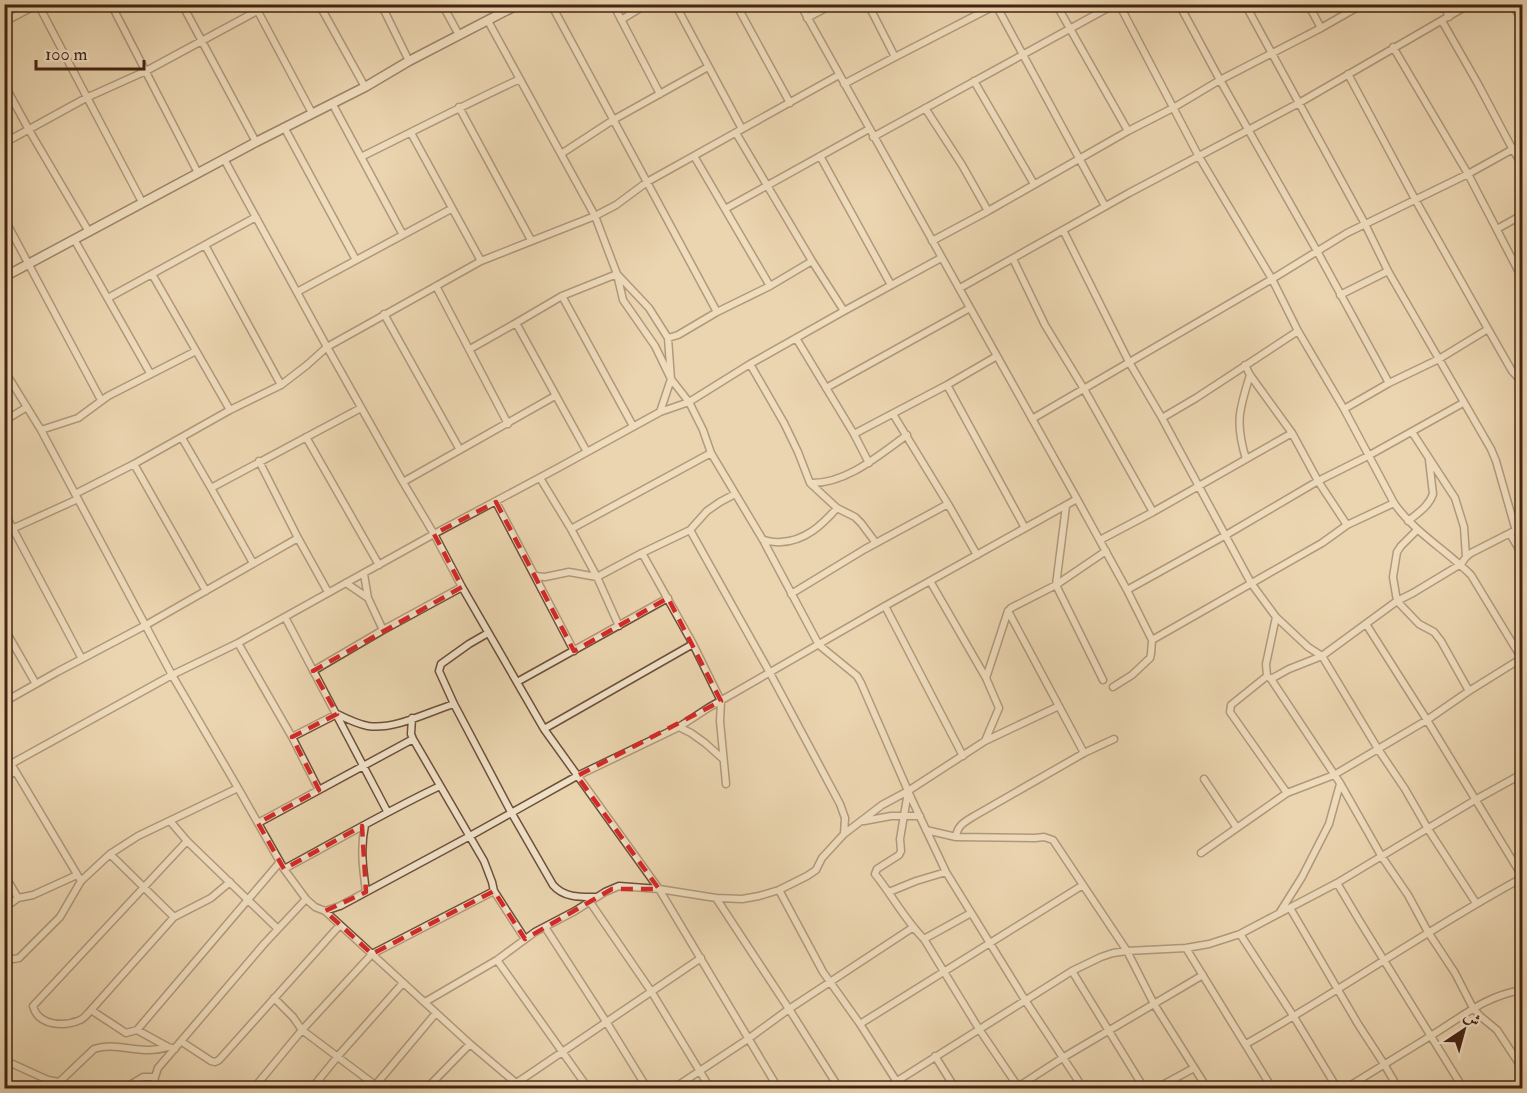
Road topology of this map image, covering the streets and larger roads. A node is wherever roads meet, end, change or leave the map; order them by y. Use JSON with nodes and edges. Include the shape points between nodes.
{"nodes":[{"id":1,"x":111,"y":4,"type":"edge"},
{"id":2,"x":182,"y":4,"type":"edge"},
{"id":3,"x":320,"y":4,"type":"edge"},
{"id":4,"x":381,"y":4,"type":"edge"},
{"id":5,"x":442,"y":4,"type":"edge"},
{"id":6,"x":519,"y":4,"type":"edge"},
{"id":7,"x":551,"y":4,"type":"edge"},
{"id":8,"x":613,"y":4,"type":"edge"},
{"id":9,"x":647,"y":4,"type":"edge"},
{"id":10,"x":675,"y":4,"type":"edge"},
{"id":11,"x":736,"y":4,"type":"edge"},
{"id":12,"x":800,"y":4,"type":"edge"},
{"id":13,"x":833,"y":4,"type":"edge"},
{"id":14,"x":868,"y":4,"type":"edge"},
{"id":15,"x":1056,"y":4,"type":"edge"},
{"id":16,"x":1117,"y":4,"type":"edge"},
{"id":17,"x":1179,"y":4,"type":"edge"},
{"id":18,"x":1245,"y":4,"type":"edge"},
{"id":19,"x":1308,"y":4,"type":"edge"},
{"id":20,"x":1363,"y":4,"type":"edge"},
{"id":21,"x":1443,"y":4,"type":"edge"},
{"id":22,"x":1470,"y":4,"type":"edge"},
{"id":23,"x":997,"y":5,"type":"edge"},
{"id":24,"x":1517,"y":7,"type":"edge"},
{"id":25,"x":256,"y":8,"type":"edge"},
{"id":26,"x":506,"y":8,"type":"edge"},
{"id":27,"x":807,"y":18,"type":"junction"},
{"id":28,"x":1446,"y":19,"type":"junction"},
{"id":29,"x":621,"y":20,"type":"junction"},
{"id":30,"x":1522,"y":20,"type":"edge"},
{"id":31,"x":488,"y":21,"type":"junction"},
{"id":32,"x":4,"y":22,"type":"edge"},
{"id":33,"x":1321,"y":28,"type":"junction"},
{"id":34,"x":1070,"y":29,"type":"junction"},
{"id":35,"x":459,"y":35,"type":"junction"},
{"id":36,"x":201,"y":42,"type":"junction"},
{"id":37,"x":1393,"y":47,"type":"junction"},
{"id":38,"x":1023,"y":54,"type":"junction"},
{"id":39,"x":1271,"y":54,"type":"junction"},
{"id":40,"x":895,"y":57,"type":"junction"},
{"id":41,"x":409,"y":61,"type":"junction"},
{"id":42,"x":708,"y":67,"type":"junction"},
{"id":43,"x":146,"y":71,"type":"junction"},
{"id":44,"x":1348,"y":74,"type":"junction"},
{"id":45,"x":839,"y":75,"type":"junction"},
{"id":46,"x":520,"y":79,"type":"junction"},
{"id":47,"x":1220,"y":80,"type":"junction"},
{"id":48,"x":974,"y":81,"type":"junction"},
{"id":49,"x":4,"y":84,"type":"edge"},
{"id":50,"x":844,"y":84,"type":"junction"},
{"id":51,"x":365,"y":87,"type":"junction"},
{"id":52,"x":660,"y":94,"type":"junction"},
{"id":53,"x":86,"y":98,"type":"junction"},
{"id":54,"x":332,"y":103,"type":"junction"},
{"id":55,"x":790,"y":103,"type":"junction"},
{"id":56,"x":1299,"y":103,"type":"junction"},
{"id":57,"x":459,"y":107,"type":"junction"},
{"id":58,"x":925,"y":108,"type":"junction"},
{"id":59,"x":1173,"y":108,"type":"junction"},
{"id":60,"x":312,"y":113,"type":"junction"},
{"id":61,"x":614,"y":120,"type":"junction"},
{"id":62,"x":284,"y":127,"type":"junction"},
{"id":63,"x":869,"y":129,"type":"junction"},
{"id":64,"x":1247,"y":129,"type":"junction"},
{"id":65,"x":29,"y":130,"type":"junction"},
{"id":66,"x":739,"y":131,"type":"junction"},
{"id":67,"x":1128,"y":131,"type":"junction"},
{"id":68,"x":411,"y":133,"type":"junction"},
{"id":69,"x":873,"y":137,"type":"junction"},
{"id":70,"x":256,"y":142,"type":"junction"},
{"id":71,"x":4,"y":143,"type":"edge"},
{"id":72,"x":1522,"y":144,"type":"edge"},
{"id":73,"x":1513,"y":150,"type":"junction"},
{"id":74,"x":561,"y":154,"type":"junction"},
{"id":75,"x":1198,"y":155,"type":"junction"},
{"id":76,"x":694,"y":156,"type":"junction"},
{"id":77,"x":820,"y":156,"type":"junction"},
{"id":78,"x":361,"y":157,"type":"junction"},
{"id":79,"x":224,"y":159,"type":"junction"},
{"id":80,"x":1079,"y":159,"type":"junction"},
{"id":81,"x":1522,"y":164,"type":"edge"},
{"id":82,"x":198,"y":173,"type":"junction"},
{"id":83,"x":1468,"y":174,"type":"junction"},
{"id":84,"x":647,"y":182,"type":"junction"},
{"id":85,"x":1034,"y":184,"type":"junction"},
{"id":86,"x":767,"y":186,"type":"junction"},
{"id":87,"x":1416,"y":201,"type":"junction"},
{"id":88,"x":142,"y":202,"type":"junction"},
{"id":89,"x":1105,"y":206,"type":"junction"},
{"id":90,"x":452,"y":209,"type":"junction"},
{"id":91,"x":725,"y":209,"type":"junction"},
{"id":92,"x":988,"y":211,"type":"junction"},
{"id":93,"x":1522,"y":215,"type":"edge"},
{"id":94,"x":595,"y":216,"type":"junction"},
{"id":95,"x":256,"y":217,"type":"junction"},
{"id":96,"x":4,"y":218,"type":"edge"},
{"id":97,"x":1365,"y":224,"type":"junction"},
{"id":98,"x":1497,"y":229,"type":"junction"},
{"id":99,"x":1064,"y":230,"type":"junction"},
{"id":100,"x":89,"y":232,"type":"junction"},
{"id":101,"x":403,"y":235,"type":"junction"},
{"id":102,"x":74,"y":239,"type":"junction"},
{"id":103,"x":531,"y":240,"type":"junction"},
{"id":104,"x":932,"y":241,"type":"junction"},
{"id":105,"x":205,"y":245,"type":"junction"},
{"id":106,"x":1317,"y":251,"type":"junction"},
{"id":107,"x":941,"y":258,"type":"junction"},
{"id":108,"x":1012,"y":259,"type":"junction"},
{"id":109,"x":357,"y":260,"type":"junction"},
{"id":110,"x":481,"y":261,"type":"junction"},
{"id":111,"x":812,"y":261,"type":"junction"},
{"id":112,"x":28,"y":264,"type":"junction"},
{"id":113,"x":1388,"y":271,"type":"junction"},
{"id":114,"x":152,"y":274,"type":"junction"},
{"id":115,"x":617,"y":274,"type":"junction"},
{"id":116,"x":4,"y":277,"type":"edge"},
{"id":117,"x":1522,"y":278,"type":"edge"},
{"id":118,"x":1272,"y":279,"type":"junction"},
{"id":119,"x":891,"y":285,"type":"junction"},
{"id":120,"x":436,"y":286,"type":"junction"},
{"id":121,"x":770,"y":286,"type":"junction"},
{"id":122,"x":960,"y":288,"type":"junction"},
{"id":123,"x":297,"y":292,"type":"junction"},
{"id":124,"x":1340,"y":295,"type":"junction"},
{"id":125,"x":562,"y":296,"type":"junction"},
{"id":126,"x":108,"y":298,"type":"junction"},
{"id":127,"x":970,"y":308,"type":"junction"},
{"id":128,"x":844,"y":311,"type":"junction"},
{"id":129,"x":717,"y":312,"type":"junction"},
{"id":130,"x":384,"y":314,"type":"junction"},
{"id":131,"x":516,"y":324,"type":"junction"},
{"id":132,"x":1488,"y":329,"type":"junction"},
{"id":133,"x":1298,"y":331,"type":"junction"},
{"id":134,"x":668,"y":338,"type":"junction"},
{"id":135,"x":796,"y":338,"type":"junction"},
{"id":136,"x":327,"y":347,"type":"junction"},
{"id":137,"x":470,"y":349,"type":"junction"},
{"id":138,"x":196,"y":351,"type":"junction"},
{"id":139,"x":997,"y":356,"type":"junction"},
{"id":140,"x":1439,"y":359,"type":"junction"},
{"id":141,"x":1129,"y":362,"type":"junction"},
{"id":142,"x":750,"y":364,"type":"junction"},
{"id":143,"x":1245,"y":365,"type":"junction"},
{"id":144,"x":4,"y":370,"type":"edge"},
{"id":145,"x":150,"y":374,"type":"junction"},
{"id":146,"x":1250,"y":375,"type":"junction"},
{"id":147,"x":671,"y":379,"type":"junction"},
{"id":148,"x":1522,"y":382,"type":"edge"},
{"id":149,"x":1389,"y":383,"type":"junction"},
{"id":150,"x":281,"y":385,"type":"junction"},
{"id":151,"x":947,"y":385,"type":"junction"},
{"id":152,"x":826,"y":388,"type":"junction"},
{"id":153,"x":1084,"y":389,"type":"junction"},
{"id":154,"x":555,"y":396,"type":"junction"},
{"id":155,"x":101,"y":400,"type":"junction"},
{"id":156,"x":689,"y":402,"type":"junction"},
{"id":157,"x":1463,"y":403,"type":"junction"},
{"id":158,"x":27,"y":407,"type":"junction"},
{"id":159,"x":361,"y":408,"type":"junction"},
{"id":160,"x":1344,"y":409,"type":"junction"},
{"id":161,"x":230,"y":410,"type":"junction"},
{"id":162,"x":660,"y":412,"type":"junction"},
{"id":163,"x":893,"y":414,"type":"junction"},
{"id":164,"x":1162,"y":418,"type":"junction"},
{"id":165,"x":1032,"y":419,"type":"junction"},
{"id":166,"x":4,"y":421,"type":"edge"},
{"id":167,"x":508,"y":424,"type":"junction"},
{"id":168,"x":633,"y":426,"type":"junction"},
{"id":169,"x":41,"y":430,"type":"junction"},
{"id":170,"x":1412,"y":432,"type":"junction"},
{"id":171,"x":1292,"y":433,"type":"junction"},
{"id":172,"x":854,"y":434,"type":"junction"},
{"id":173,"x":906,"y":435,"type":"junction"},
{"id":174,"x":306,"y":437,"type":"junction"},
{"id":175,"x":182,"y":438,"type":"junction"},
{"id":176,"x":460,"y":450,"type":"junction"},
{"id":177,"x":587,"y":452,"type":"junction"},
{"id":178,"x":711,"y":453,"type":"junction"},
{"id":179,"x":1368,"y":456,"type":"junction"},
{"id":180,"x":1429,"y":458,"type":"junction"},
{"id":181,"x":1246,"y":459,"type":"junction"},
{"id":182,"x":259,"y":461,"type":"junction"},
{"id":183,"x":869,"y":463,"type":"junction"},
{"id":184,"x":134,"y":464,"type":"junction"},
{"id":185,"x":540,"y":478,"type":"junction"},
{"id":186,"x":1318,"y":481,"type":"junction"},
{"id":187,"x":403,"y":482,"type":"junction"},
{"id":188,"x":810,"y":483,"type":"junction"},
{"id":189,"x":1199,"y":486,"type":"junction"},
{"id":190,"x":211,"y":488,"type":"junction"},
{"id":191,"x":735,"y":494,"type":"junction"},
{"id":192,"x":77,"y":496,"type":"junction"},
{"id":193,"x":1077,"y":499,"type":"junction"},
{"id":194,"x":496,"y":502,"type":"junction"},
{"id":195,"x":1394,"y":503,"type":"junction"},
{"id":196,"x":948,"y":504,"type":"junction"},
{"id":197,"x":1066,"y":506,"type":"junction"},
{"id":198,"x":837,"y":508,"type":"junction"},
{"id":199,"x":4,"y":512,"type":"edge"},
{"id":200,"x":1153,"y":512,"type":"junction"},
{"id":201,"x":1408,"y":521,"type":"junction"},
{"id":202,"x":1347,"y":525,"type":"junction"},
{"id":203,"x":14,"y":528,"type":"junction"},
{"id":204,"x":1025,"y":528,"type":"junction"},
{"id":205,"x":571,"y":529,"type":"junction"},
{"id":206,"x":690,"y":530,"type":"junction"},
{"id":207,"x":1417,"y":530,"type":"junction"},
{"id":208,"x":4,"y":531,"type":"edge"},
{"id":209,"x":1516,"y":531,"type":"edge"},
{"id":210,"x":434,"y":534,"type":"junction"},
{"id":211,"x":1226,"y":535,"type":"junction"},
{"id":212,"x":298,"y":538,"type":"junction"},
{"id":213,"x":763,"y":540,"type":"junction"},
{"id":214,"x":1100,"y":540,"type":"junction"},
{"id":215,"x":876,"y":543,"type":"junction"},
{"id":216,"x":1106,"y":551,"type":"junction"},
{"id":217,"x":642,"y":553,"type":"junction"},
{"id":218,"x":1522,"y":554,"type":"edge"},
{"id":219,"x":977,"y":555,"type":"junction"},
{"id":220,"x":1466,"y":557,"type":"junction"},
{"id":221,"x":253,"y":563,"type":"junction"},
{"id":222,"x":379,"y":564,"type":"junction"},
{"id":223,"x":1461,"y":564,"type":"junction"},
{"id":224,"x":364,"y":574,"type":"junction"},
{"id":225,"x":535,"y":576,"type":"junction"},
{"id":226,"x":597,"y":578,"type":"junction"},
{"id":227,"x":930,"y":581,"type":"junction"},
{"id":228,"x":1251,"y":583,"type":"junction"},
{"id":229,"x":346,"y":584,"type":"junction"},
{"id":230,"x":1056,"y":585,"type":"junction"},
{"id":231,"x":462,"y":587,"type":"junction"},
{"id":232,"x":1127,"y":590,"type":"junction"},
{"id":233,"x":206,"y":591,"type":"junction"},
{"id":234,"x":328,"y":592,"type":"junction"},
{"id":235,"x":791,"y":594,"type":"junction"},
{"id":236,"x":368,"y":598,"type":"junction"},
{"id":237,"x":668,"y":598,"type":"junction"},
{"id":238,"x":1397,"y":601,"type":"junction"},
{"id":239,"x":885,"y":606,"type":"junction"},
{"id":240,"x":1008,"y":611,"type":"junction"},
{"id":241,"x":285,"y":616,"type":"junction"},
{"id":242,"x":1276,"y":617,"type":"junction"},
{"id":243,"x":1366,"y":624,"type":"junction"},
{"id":244,"x":146,"y":625,"type":"junction"},
{"id":245,"x":619,"y":626,"type":"junction"},
{"id":246,"x":4,"y":628,"type":"edge"},
{"id":247,"x":383,"y":630,"type":"junction"},
{"id":248,"x":488,"y":633,"type":"junction"},
{"id":249,"x":1152,"y":640,"type":"junction"},
{"id":250,"x":238,"y":643,"type":"junction"},
{"id":251,"x":693,"y":644,"type":"junction"},
{"id":252,"x":819,"y":645,"type":"junction"},
{"id":253,"x":574,"y":651,"type":"junction"},
{"id":254,"x":1322,"y":656,"type":"junction"},
{"id":255,"x":1522,"y":658,"type":"edge"},
{"id":256,"x":82,"y":659,"type":"junction"},
{"id":257,"x":313,"y":671,"type":"junction"},
{"id":258,"x":770,"y":673,"type":"junction"},
{"id":259,"x":172,"y":675,"type":"junction"},
{"id":260,"x":1269,"y":677,"type":"junction"},
{"id":261,"x":986,"y":678,"type":"junction"},
{"id":262,"x":1103,"y":680,"type":"dead end"},
{"id":263,"x":517,"y":682,"type":"junction"},
{"id":264,"x":36,"y":684,"type":"junction"},
{"id":265,"x":1113,"y":687,"type":"dead end"},
{"id":266,"x":1469,"y":691,"type":"junction"},
{"id":267,"x":721,"y":701,"type":"junction"},
{"id":268,"x":4,"y":702,"type":"edge"},
{"id":269,"x":454,"y":704,"type":"junction"},
{"id":270,"x":1059,"y":706,"type":"junction"},
{"id":271,"x":337,"y":714,"type":"junction"},
{"id":272,"x":412,"y":718,"type":"junction"},
{"id":273,"x":1427,"y":720,"type":"junction"},
{"id":274,"x":679,"y":727,"type":"junction"},
{"id":275,"x":544,"y":729,"type":"junction"},
{"id":276,"x":292,"y":737,"type":"junction"},
{"id":277,"x":413,"y":739,"type":"junction"},
{"id":278,"x":1114,"y":739,"type":"dead end"},
{"id":279,"x":985,"y":741,"type":"junction"},
{"id":280,"x":1378,"y":749,"type":"junction"},
{"id":281,"x":4,"y":752,"type":"edge"},
{"id":282,"x":1084,"y":753,"type":"junction"},
{"id":283,"x":963,"y":756,"type":"junction"},
{"id":284,"x":723,"y":759,"type":"junction"},
{"id":285,"x":11,"y":764,"type":"junction"},
{"id":286,"x":364,"y":766,"type":"junction"},
{"id":287,"x":15,"y":772,"type":"junction"},
{"id":288,"x":1522,"y":774,"type":"edge"},
{"id":289,"x":1334,"y":775,"type":"junction"},
{"id":290,"x":577,"y":776,"type":"junction"},
{"id":291,"x":4,"y":777,"type":"edge"},
{"id":292,"x":1204,"y":778,"type":"dead end"},
{"id":293,"x":1340,"y":783,"type":"junction"},
{"id":294,"x":726,"y":784,"type":"dead end"},
{"id":295,"x":440,"y":786,"type":"junction"},
{"id":296,"x":238,"y":788,"type":"junction"},
{"id":297,"x":319,"y":790,"type":"junction"},
{"id":298,"x":908,"y":791,"type":"junction"},
{"id":299,"x":1287,"y":793,"type":"junction"},
{"id":300,"x":1475,"y":800,"type":"junction"},
{"id":301,"x":387,"y":811,"type":"junction"},
{"id":302,"x":511,"y":812,"type":"junction"},
{"id":303,"x":904,"y":816,"type":"junction"},
{"id":304,"x":920,"y":816,"type":"junction"},
{"id":305,"x":861,"y":821,"type":"junction"},
{"id":306,"x":170,"y":822,"type":"junction"},
{"id":307,"x":258,"y":822,"type":"junction"},
{"id":308,"x":364,"y":825,"type":"junction"},
{"id":309,"x":1237,"y":828,"type":"junction"},
{"id":310,"x":1428,"y":829,"type":"junction"},
{"id":311,"x":926,"y":830,"type":"junction"},
{"id":312,"x":844,"y":834,"type":"junction"},
{"id":313,"x":470,"y":836,"type":"junction"},
{"id":314,"x":956,"y":837,"type":"junction"},
{"id":315,"x":186,"y":841,"type":"junction"},
{"id":316,"x":1201,"y":853,"type":"dead end"},
{"id":317,"x":110,"y":854,"type":"junction"},
{"id":318,"x":1382,"y":857,"type":"junction"},
{"id":319,"x":282,"y":866,"type":"junction"},
{"id":320,"x":946,"y":872,"type":"junction"},
{"id":321,"x":4,"y":874,"type":"edge"},
{"id":322,"x":1522,"y":877,"type":"edge"},
{"id":323,"x":79,"y":878,"type":"junction"},
{"id":324,"x":230,"y":882,"type":"junction"},
{"id":325,"x":1337,"y":883,"type":"junction"},
{"id":326,"x":1083,"y":885,"type":"junction"},
{"id":327,"x":143,"y":888,"type":"junction"},
{"id":328,"x":659,"y":890,"type":"junction"},
{"id":329,"x":779,"y":890,"type":"junction"},
{"id":330,"x":494,"y":891,"type":"junction"},
{"id":331,"x":366,"y":892,"type":"junction"},
{"id":332,"x":889,"y":892,"type":"junction"},
{"id":333,"x":597,"y":897,"type":"junction"},
{"id":334,"x":18,"y":898,"type":"junction"},
{"id":335,"x":716,"y":898,"type":"junction"},
{"id":336,"x":248,"y":899,"type":"junction"},
{"id":337,"x":306,"y":899,"type":"junction"},
{"id":338,"x":590,"y":902,"type":"junction"},
{"id":339,"x":1476,"y":903,"type":"junction"},
{"id":340,"x":4,"y":908,"type":"edge"},
{"id":341,"x":1290,"y":908,"type":"junction"},
{"id":342,"x":325,"y":911,"type":"junction"},
{"id":343,"x":971,"y":913,"type":"junction"},
{"id":344,"x":1280,"y":913,"type":"junction"},
{"id":345,"x":174,"y":917,"type":"junction"},
{"id":346,"x":340,"y":925,"type":"junction"},
{"id":347,"x":545,"y":927,"type":"junction"},
{"id":348,"x":912,"y":928,"type":"junction"},
{"id":349,"x":278,"y":929,"type":"junction"},
{"id":350,"x":1428,"y":932,"type":"junction"},
{"id":351,"x":1240,"y":934,"type":"junction"},
{"id":352,"x":525,"y":939,"type":"junction"},
{"id":353,"x":924,"y":939,"type":"junction"},
{"id":354,"x":990,"y":944,"type":"junction"},
{"id":355,"x":1186,"y":948,"type":"junction"},
{"id":356,"x":1127,"y":951,"type":"junction"},
{"id":357,"x":4,"y":954,"type":"edge"},
{"id":358,"x":372,"y":954,"type":"junction"},
{"id":359,"x":701,"y":958,"type":"junction"},
{"id":360,"x":497,"y":960,"type":"junction"},
{"id":361,"x":1384,"y":961,"type":"junction"},
{"id":362,"x":943,"y":971,"type":"junction"},
{"id":363,"x":1072,"y":971,"type":"junction"},
{"id":364,"x":1203,"y":975,"type":"junction"},
{"id":365,"x":829,"y":982,"type":"junction"},
{"id":366,"x":403,"y":983,"type":"junction"},
{"id":367,"x":1339,"y":989,"type":"junction"},
{"id":368,"x":1522,"y":990,"type":"edge"},
{"id":369,"x":651,"y":991,"type":"junction"},
{"id":370,"x":274,"y":998,"type":"junction"},
{"id":371,"x":1025,"y":1000,"type":"junction"},
{"id":372,"x":425,"y":1002,"type":"junction"},
{"id":373,"x":1154,"y":1004,"type":"junction"},
{"id":374,"x":1473,"y":1008,"type":"junction"},
{"id":375,"x":789,"y":1009,"type":"junction"},
{"id":376,"x":91,"y":1010,"type":"junction"},
{"id":377,"x":436,"y":1013,"type":"junction"},
{"id":378,"x":1294,"y":1017,"type":"junction"},
{"id":379,"x":607,"y":1023,"type":"junction"},
{"id":380,"x":860,"y":1024,"type":"junction"},
{"id":381,"x":979,"y":1029,"type":"junction"},
{"id":382,"x":137,"y":1030,"type":"junction"},
{"id":383,"x":302,"y":1030,"type":"junction"},
{"id":384,"x":1108,"y":1031,"type":"junction"},
{"id":385,"x":1430,"y":1036,"type":"junction"},
{"id":386,"x":748,"y":1039,"type":"junction"},
{"id":387,"x":182,"y":1042,"type":"junction"},
{"id":388,"x":470,"y":1044,"type":"junction"},
{"id":389,"x":1246,"y":1044,"type":"junction"},
{"id":390,"x":168,"y":1047,"type":"junction"},
{"id":391,"x":175,"y":1049,"type":"junction"},
{"id":392,"x":563,"y":1052,"type":"junction"},
{"id":393,"x":338,"y":1056,"type":"junction"},
{"id":394,"x":935,"y":1056,"type":"junction"},
{"id":395,"x":1064,"y":1057,"type":"junction"},
{"id":396,"x":4,"y":1060,"type":"edge"},
{"id":397,"x":1384,"y":1064,"type":"junction"},
{"id":398,"x":1194,"y":1068,"type":"junction"},
{"id":399,"x":1522,"y":1068,"type":"edge"},
{"id":400,"x":699,"y":1071,"type":"junction"},
{"id":401,"x":155,"y":1077,"type":"junction"},
{"id":402,"x":59,"y":1082,"type":"junction"},
{"id":403,"x":897,"y":1082,"type":"junction"},
{"id":404,"x":516,"y":1083,"type":"junction"},
{"id":405,"x":374,"y":1087,"type":"edge"},
{"id":406,"x":254,"y":1088,"type":"edge"},
{"id":407,"x":886,"y":1088,"type":"edge"},
{"id":408,"x":1018,"y":1088,"type":"edge"},
{"id":409,"x":53,"y":1089,"type":"edge"},
{"id":410,"x":125,"y":1089,"type":"edge"},
{"id":411,"x":153,"y":1089,"type":"edge"},
{"id":412,"x":312,"y":1089,"type":"edge"},
{"id":413,"x":382,"y":1089,"type":"edge"},
{"id":414,"x":427,"y":1089,"type":"edge"},
{"id":415,"x":509,"y":1089,"type":"edge"},
{"id":416,"x":522,"y":1089,"type":"edge"},
{"id":417,"x":588,"y":1089,"type":"edge"},
{"id":418,"x":647,"y":1089,"type":"edge"},
{"id":419,"x":674,"y":1089,"type":"edge"},
{"id":420,"x":710,"y":1089,"type":"edge"},
{"id":421,"x":778,"y":1089,"type":"edge"},
{"id":422,"x":839,"y":1089,"type":"edge"},
{"id":423,"x":956,"y":1089,"type":"edge"},
{"id":424,"x":1083,"y":1089,"type":"edge"},
{"id":425,"x":1144,"y":1089,"type":"edge"},
{"id":426,"x":1156,"y":1089,"type":"edge"},
{"id":427,"x":1207,"y":1089,"type":"edge"},
{"id":428,"x":1272,"y":1089,"type":"edge"},
{"id":429,"x":1337,"y":1089,"type":"edge"},
{"id":430,"x":1346,"y":1089,"type":"edge"},
{"id":431,"x":1398,"y":1089,"type":"edge"},
{"id":432,"x":1463,"y":1089,"type":"edge"}],
"edges":[{"from":1,"to":43,"type":"street"},
{"from":2,"to":36,"type":"street"},
{"from":3,"to":51,"type":"street"},
{"from":4,"to":41,"type":"street"},
{"from":5,"to":35,"type":"street"},
{"from":6,"to":26,"type":"street"},
{"from":7,"to":61,"type":"street"},
{"from":8,"to":29,"type":"street"},
{"from":9,"to":29,"type":"street"},
{"from":10,"to":42,"type":"street"},
{"from":11,"to":55,"type":"street"},
{"from":12,"to":27,"type":"street"},
{"from":13,"to":27,"type":"street"},
{"from":14,"to":40,"type":"street"},
{"from":15,"to":34,"type":"street"},
{"from":16,"to":34,"type":"street"},
{"from":16,"to":59,"type":"street"},
{"from":17,"to":47,"type":"street"},
{"from":18,"to":39,"type":"street"},
{"from":19,"to":33,"type":"street"},
{"from":20,"to":33,"type":"street"},
{"from":21,"to":28,"type":"street"},
{"from":22,"to":28,"type":"street"},
{"from":23,"to":38,"type":"street"},
{"from":23,"to":40,"type":"street"},
{"from":24,"to":30,"type":"street"},
{"from":25,"to":36,"type":"street"},
{"from":25,"to":60,"type":"street"},
{"from":26,"to":31,"type":"street"},
{"from":27,"to":45,"type":"street"},
{"from":28,"to":37,"type":"street"},
{"from":28,"to":73,"type":"street"},
{"from":29,"to":52,"type":"street"},
{"from":31,"to":35,"type":"street"},
{"from":31,"to":46,"type":"street"},
{"from":32,"to":53,"type":"street","via":[[38,4]]},
{"from":33,"to":39,"type":"street"},
{"from":34,"to":38,"type":"street"},
{"from":34,"to":67,"type":"street"},
{"from":35,"to":41,"type":"street"},
{"from":36,"to":43,"type":"street"},
{"from":36,"to":70,"type":"street"},
{"from":37,"to":44,"type":"street"},
{"from":37,"to":83,"type":"street"},
{"from":38,"to":48,"type":"street"},
{"from":38,"to":80,"type":"street"},
{"from":39,"to":47,"type":"street"},
{"from":39,"to":56,"type":"street"},
{"from":40,"to":50,"type":"street"},
{"from":41,"to":51,"type":"street"},
{"from":42,"to":52,"type":"street"},
{"from":42,"to":66,"type":"street"},
{"from":43,"to":53,"type":"street"},
{"from":43,"to":82,"type":"street"},
{"from":44,"to":56,"type":"street"},
{"from":44,"to":87,"type":"street"},
{"from":45,"to":50,"type":"street"},
{"from":45,"to":55,"type":"street"},
{"from":46,"to":57,"type":"street"},
{"from":46,"to":74,"type":"street"},
{"from":47,"to":59,"type":"street"},
{"from":47,"to":64,"type":"street"},
{"from":48,"to":58,"type":"street"},
{"from":48,"to":85,"type":"street"},
{"from":49,"to":65,"type":"street"},
{"from":50,"to":63,"type":"street"},
{"from":51,"to":54,"type":"street"},
{"from":52,"to":61,"type":"street"},
{"from":53,"to":65,"type":"street"},
{"from":53,"to":88,"type":"street"},
{"from":54,"to":60,"type":"street"},
{"from":54,"to":78,"type":"street"},
{"from":55,"to":66,"type":"street"},
{"from":56,"to":64,"type":"street"},
{"from":56,"to":97,"type":"street"},
{"from":57,"to":68,"type":"street"},
{"from":57,"to":103,"type":"street"},
{"from":58,"to":69,"type":"street"},
{"from":58,"to":92,"type":"street"},
{"from":59,"to":67,"type":"street"},
{"from":59,"to":75,"type":"street"},
{"from":60,"to":62,"type":"street"},
{"from":61,"to":74,"type":"street"},
{"from":61,"to":84,"type":"street"},
{"from":62,"to":70,"type":"street"},
{"from":62,"to":109,"type":"street"},
{"from":63,"to":69,"type":"street"},
{"from":63,"to":77,"type":"street"},
{"from":64,"to":75,"type":"street"},
{"from":64,"to":106,"type":"street"},
{"from":65,"to":71,"type":"street"},
{"from":65,"to":100,"type":"street"},
{"from":66,"to":76,"type":"street"},
{"from":66,"to":86,"type":"street"},
{"from":67,"to":80,"type":"street"},
{"from":68,"to":78,"type":"street"},
{"from":68,"to":90,"type":"street"},
{"from":69,"to":104,"type":"street"},
{"from":70,"to":79,"type":"street"},
{"from":72,"to":73,"type":"street"},
{"from":73,"to":81,"type":"street"},
{"from":73,"to":83,"type":"street"},
{"from":74,"to":94,"type":"street"},
{"from":75,"to":89,"type":"street"},
{"from":75,"to":118,"type":"street"},
{"from":76,"to":84,"type":"street"},
{"from":76,"to":91,"type":"street"},
{"from":77,"to":86,"type":"street"},
{"from":77,"to":119,"type":"street"},
{"from":78,"to":101,"type":"street"},
{"from":79,"to":82,"type":"street"},
{"from":79,"to":95,"type":"street"},
{"from":80,"to":85,"type":"street"},
{"from":80,"to":89,"type":"street"},
{"from":82,"to":88,"type":"street"},
{"from":83,"to":87,"type":"street"},
{"from":83,"to":98,"type":"street"},
{"from":84,"to":94,"type":"street"},
{"from":84,"to":129,"type":"street"},
{"from":85,"to":92,"type":"street"},
{"from":86,"to":91,"type":"street"},
{"from":86,"to":111,"type":"street"},
{"from":87,"to":97,"type":"street"},
{"from":87,"to":132,"type":"street"},
{"from":88,"to":100,"type":"street"},
{"from":89,"to":99,"type":"street"},
{"from":90,"to":101,"type":"street"},
{"from":90,"to":110,"type":"street"},
{"from":91,"to":121,"type":"street"},
{"from":92,"to":104,"type":"street"},
{"from":93,"to":98,"type":"street"},
{"from":94,"to":103,"type":"street"},
{"from":94,"to":115,"type":"street"},
{"from":95,"to":105,"type":"street"},
{"from":95,"to":123,"type":"street"},
{"from":96,"to":112,"type":"street"},
{"from":97,"to":106,"type":"street"},
{"from":97,"to":113,"type":"street"},
{"from":98,"to":117,"type":"street"},
{"from":99,"to":108,"type":"street"},
{"from":99,"to":141,"type":"street"},
{"from":100,"to":102,"type":"street"},
{"from":101,"to":109,"type":"street"},
{"from":102,"to":112,"type":"street"},
{"from":102,"to":126,"type":"street"},
{"from":103,"to":110,"type":"street"},
{"from":104,"to":107,"type":"street"},
{"from":105,"to":114,"type":"street"},
{"from":105,"to":150,"type":"street"},
{"from":106,"to":118,"type":"street"},
{"from":106,"to":124,"type":"street"},
{"from":107,"to":119,"type":"street"},
{"from":107,"to":122,"type":"street"},
{"from":108,"to":122,"type":"street"},
{"from":108,"to":153,"type":"street","via":[[1045,325]]},
{"from":109,"to":123,"type":"street"},
{"from":110,"to":120,"type":"street"},
{"from":111,"to":121,"type":"street"},
{"from":111,"to":128,"type":"street"},
{"from":112,"to":116,"type":"street"},
{"from":112,"to":155,"type":"street"},
{"from":113,"to":124,"type":"street"},
{"from":113,"to":140,"type":"street"},
{"from":114,"to":126,"type":"street"},
{"from":114,"to":138,"type":"street"},
{"from":115,"to":125,"type":"street"},
{"from":115,"to":134,"type":"street","via":[[650,308]]},
{"from":115,"to":147,"type":"street","via":[[622,300],[655,346]]},
{"from":118,"to":133,"type":"street"},
{"from":118,"to":141,"type":"street"},
{"from":119,"to":128,"type":"street"},
{"from":120,"to":130,"type":"street"},
{"from":120,"to":137,"type":"street"},
{"from":121,"to":129,"type":"street"},
{"from":122,"to":127,"type":"street"},
{"from":123,"to":136,"type":"street"},
{"from":124,"to":149,"type":"street"},
{"from":125,"to":131,"type":"street"},
{"from":125,"to":168,"type":"street"},
{"from":126,"to":145,"type":"street"},
{"from":127,"to":139,"type":"street"},
{"from":127,"to":152,"type":"street"},
{"from":128,"to":135,"type":"street"},
{"from":129,"to":134,"type":"street"},
{"from":130,"to":136,"type":"street"},
{"from":130,"to":176,"type":"street"},
{"from":131,"to":137,"type":"street"},
{"from":131,"to":154,"type":"street"},
{"from":132,"to":140,"type":"street"},
{"from":132,"to":148,"type":"street"},
{"from":133,"to":143,"type":"street"},
{"from":133,"to":160,"type":"street"},
{"from":134,"to":147,"type":"street"},
{"from":135,"to":142,"type":"street"},
{"from":135,"to":152,"type":"street"},
{"from":136,"to":150,"type":"street"},
{"from":136,"to":159,"type":"street"},
{"from":137,"to":167,"type":"street"},
{"from":138,"to":145,"type":"street"},
{"from":138,"to":161,"type":"street"},
{"from":139,"to":151,"type":"street"},
{"from":139,"to":165,"type":"street"},
{"from":140,"to":149,"type":"street"},
{"from":140,"to":157,"type":"street"},
{"from":141,"to":153,"type":"street"},
{"from":141,"to":164,"type":"street"},
{"from":142,"to":156,"type":"street"},
{"from":142,"to":188,"type":"street","via":[[784,423]]},
{"from":143,"to":146,"type":"street"},
{"from":143,"to":164,"type":"street"},
{"from":144,"to":158,"type":"street"},
{"from":145,"to":155,"type":"street"},
{"from":146,"to":171,"type":"street"},
{"from":146,"to":181,"type":"street","via":[[1238,422]]},
{"from":147,"to":156,"type":"street"},
{"from":147,"to":162,"type":"street"},
{"from":149,"to":160,"type":"street"},
{"from":150,"to":161,"type":"street"},
{"from":151,"to":163,"type":"street"},
{"from":151,"to":204,"type":"street"},
{"from":152,"to":172,"type":"street"},
{"from":153,"to":165,"type":"street"},
{"from":153,"to":200,"type":"street"},
{"from":154,"to":167,"type":"street"},
{"from":154,"to":177,"type":"street"},
{"from":155,"to":169,"type":"street","via":[[86,413]]},
{"from":156,"to":162,"type":"street"},
{"from":156,"to":178,"type":"street"},
{"from":157,"to":170,"type":"street"},
{"from":157,"to":209,"type":"street","via":[[1496,461]]},
{"from":158,"to":166,"type":"street"},
{"from":158,"to":169,"type":"street"},
{"from":159,"to":174,"type":"street"},
{"from":159,"to":187,"type":"street"},
{"from":160,"to":179,"type":"street"},
{"from":161,"to":175,"type":"street"},
{"from":162,"to":168,"type":"street"},
{"from":163,"to":172,"type":"street"},
{"from":163,"to":173,"type":"street"},
{"from":164,"to":189,"type":"street"},
{"from":165,"to":193,"type":"street"},
{"from":167,"to":176,"type":"street"},
{"from":168,"to":177,"type":"street"},
{"from":169,"to":192,"type":"street"},
{"from":170,"to":179,"type":"street"},
{"from":170,"to":180,"type":"street"},
{"from":171,"to":181,"type":"street"},
{"from":171,"to":186,"type":"street"},
{"from":172,"to":183,"type":"street"},
{"from":173,"to":183,"type":"street"},
{"from":173,"to":196,"type":"street"},
{"from":174,"to":182,"type":"street"},
{"from":174,"to":222,"type":"street"},
{"from":175,"to":184,"type":"street"},
{"from":175,"to":190,"type":"street"},
{"from":176,"to":187,"type":"street"},
{"from":177,"to":185,"type":"street"},
{"from":178,"to":191,"type":"street"},
{"from":178,"to":205,"type":"street"},
{"from":179,"to":186,"type":"street"},
{"from":179,"to":195,"type":"street"},
{"from":180,"to":201,"type":"street","via":[[1431,500]]},
{"from":180,"to":220,"type":"street","via":[[1455,498],[1464,527]]},
{"from":181,"to":189,"type":"street"},
{"from":182,"to":190,"type":"street"},
{"from":182,"to":212,"type":"street"},
{"from":183,"to":188,"type":"street","via":[[831,482]]},
{"from":184,"to":192,"type":"street"},
{"from":184,"to":233,"type":"street"},
{"from":185,"to":194,"type":"street"},
{"from":185,"to":205,"type":"street"},
{"from":186,"to":202,"type":"street"},
{"from":186,"to":211,"type":"street"},
{"from":187,"to":210,"type":"street"},
{"from":188,"to":198,"type":"street"},
{"from":189,"to":200,"type":"street"},
{"from":189,"to":211,"type":"street"},
{"from":190,"to":221,"type":"street"},
{"from":191,"to":206,"type":"street","via":[[707,510]]},
{"from":191,"to":213,"type":"street"},
{"from":192,"to":203,"type":"street"},
{"from":192,"to":244,"type":"street"},
{"from":193,"to":197,"type":"street"},
{"from":193,"to":214,"type":"street"},
{"from":194,"to":210,"type":"street"},
{"from":194,"to":225,"type":"street"},
{"from":195,"to":201,"type":"street"},
{"from":195,"to":202,"type":"street"},
{"from":196,"to":215,"type":"street"},
{"from":196,"to":219,"type":"street"},
{"from":197,"to":204,"type":"street"},
{"from":197,"to":230,"type":"street"},
{"from":198,"to":213,"type":"street","via":[[806,535],[780,543]]},
{"from":198,"to":215,"type":"street","via":[[855,517]]},
{"from":199,"to":203,"type":"street"},
{"from":200,"to":214,"type":"street"},
{"from":201,"to":207,"type":"street"},
{"from":202,"to":228,"type":"street"},
{"from":203,"to":208,"type":"street"},
{"from":203,"to":256,"type":"street"},
{"from":204,"to":219,"type":"street"},
{"from":205,"to":226,"type":"street"},
{"from":206,"to":217,"type":"street"},
{"from":206,"to":258,"type":"street"},
{"from":207,"to":223,"type":"street"},
{"from":207,"to":238,"type":"street","via":[[1397,552],[1393,577]]},
{"from":209,"to":218,"type":"street"},
{"from":209,"to":220,"type":"street"},
{"from":210,"to":222,"type":"street"},
{"from":210,"to":231,"type":"street"},
{"from":211,"to":228,"type":"street"},
{"from":211,"to":232,"type":"street"},
{"from":212,"to":221,"type":"street"},
{"from":212,"to":234,"type":"street"},
{"from":213,"to":235,"type":"street"},
{"from":214,"to":216,"type":"street"},
{"from":215,"to":235,"type":"street"},
{"from":216,"to":230,"type":"street"},
{"from":216,"to":232,"type":"street"},
{"from":217,"to":226,"type":"street"},
{"from":217,"to":237,"type":"street"},
{"from":219,"to":227,"type":"street"},
{"from":220,"to":223,"type":"street"},
{"from":221,"to":233,"type":"street"},
{"from":222,"to":224,"type":"street"},
{"from":223,"to":238,"type":"street"},
{"from":223,"to":255,"type":"street"},
{"from":224,"to":229,"type":"street"},
{"from":224,"to":236,"type":"street"},
{"from":225,"to":226,"type":"street","via":[[545,578],[569,572]]},
{"from":225,"to":253,"type":"street"},
{"from":226,"to":245,"type":"street"},
{"from":227,"to":239,"type":"street"},
{"from":227,"to":261,"type":"street"},
{"from":228,"to":242,"type":"street"},
{"from":228,"to":249,"type":"street"},
{"from":229,"to":234,"type":"street"},
{"from":229,"to":236,"type":"street"},
{"from":230,"to":240,"type":"street"},
{"from":230,"to":262,"type":"street"},
{"from":231,"to":247,"type":"street"},
{"from":231,"to":248,"type":"street"},
{"from":232,"to":249,"type":"street"},
{"from":233,"to":244,"type":"street"},
{"from":234,"to":241,"type":"street"},
{"from":235,"to":252,"type":"street"},
{"from":236,"to":247,"type":"street"},
{"from":237,"to":245,"type":"street"},
{"from":237,"to":251,"type":"street"},
{"from":238,"to":243,"type":"street"},
{"from":238,"to":266,"type":"street","via":[[1419,624],[1434,632]]},
{"from":239,"to":252,"type":"street"},
{"from":239,"to":283,"type":"street"},
{"from":240,"to":261,"type":"street"},
{"from":240,"to":270,"type":"street"},
{"from":241,"to":250,"type":"street"},
{"from":241,"to":257,"type":"street"},
{"from":242,"to":254,"type":"street"},
{"from":242,"to":260,"type":"street","via":[[1266,664]]},
{"from":243,"to":254,"type":"street"},
{"from":243,"to":273,"type":"street"},
{"from":244,"to":256,"type":"street"},
{"from":244,"to":259,"type":"street"},
{"from":245,"to":253,"type":"street"},
{"from":246,"to":264,"type":"street"},
{"from":247,"to":257,"type":"street"},
{"from":248,"to":263,"type":"street"},
{"from":248,"to":269,"type":"street","via":[[439,667]]},
{"from":249,"to":265,"type":"street","via":[[1149,658]]},
{"from":250,"to":259,"type":"street"},
{"from":250,"to":276,"type":"street"},
{"from":251,"to":267,"type":"street"},
{"from":251,"to":275,"type":"street"},
{"from":252,"to":258,"type":"street"},
{"from":252,"to":298,"type":"street","via":[[861,682]]},
{"from":253,"to":263,"type":"street"},
{"from":254,"to":260,"type":"street"},
{"from":254,"to":280,"type":"street"},
{"from":255,"to":266,"type":"street"},
{"from":256,"to":264,"type":"street"},
{"from":257,"to":271,"type":"street"},
{"from":258,"to":267,"type":"street"},
{"from":258,"to":312,"type":"street","via":[[843,811]]},
{"from":259,"to":285,"type":"street"},
{"from":259,"to":296,"type":"street"},
{"from":260,"to":289,"type":"street"},
{"from":260,"to":299,"type":"street","via":[[1231,705],[1230,712]]},
{"from":261,"to":279,"type":"street","via":[[999,708]]},
{"from":263,"to":275,"type":"street"},
{"from":264,"to":268,"type":"street"},
{"from":266,"to":273,"type":"street"},
{"from":267,"to":274,"type":"street"},
{"from":267,"to":284,"type":"street"},
{"from":269,"to":272,"type":"street"},
{"from":269,"to":302,"type":"street"},
{"from":270,"to":279,"type":"street"},
{"from":270,"to":282,"type":"street"},
{"from":271,"to":272,"type":"street","via":[[366,726],[381,727]]},
{"from":271,"to":276,"type":"street"},
{"from":271,"to":286,"type":"street"},
{"from":272,"to":277,"type":"street"},
{"from":273,"to":280,"type":"street"},
{"from":273,"to":300,"type":"street"},
{"from":274,"to":284,"type":"street"},
{"from":274,"to":290,"type":"street"},
{"from":275,"to":290,"type":"street"},
{"from":276,"to":297,"type":"street"},
{"from":277,"to":286,"type":"street"},
{"from":277,"to":295,"type":"street"},
{"from":278,"to":282,"type":"street"},
{"from":279,"to":283,"type":"street"},
{"from":280,"to":289,"type":"street"},
{"from":280,"to":310,"type":"street"},
{"from":281,"to":285,"type":"street"},
{"from":282,"to":314,"type":"street","via":[[964,822]]},
{"from":283,"to":298,"type":"street"},
{"from":284,"to":294,"type":"street"},
{"from":285,"to":287,"type":"street"},
{"from":286,"to":297,"type":"street"},
{"from":286,"to":301,"type":"street"},
{"from":287,"to":291,"type":"street"},
{"from":287,"to":323,"type":"street"},
{"from":288,"to":300,"type":"street"},
{"from":289,"to":293,"type":"street"},
{"from":289,"to":299,"type":"street"},
{"from":290,"to":302,"type":"street"},
{"from":290,"to":328,"type":"street"},
{"from":292,"to":309,"type":"street"},
{"from":293,"to":318,"type":"street"},
{"from":293,"to":344,"type":"street","via":[[1329,824]]},
{"from":295,"to":301,"type":"street"},
{"from":295,"to":313,"type":"street"},
{"from":296,"to":306,"type":"street"},
{"from":296,"to":307,"type":"street"},
{"from":297,"to":307,"type":"street"},
{"from":298,"to":303,"type":"street"},
{"from":298,"to":304,"type":"street"},
{"from":298,"to":305,"type":"street"},
{"from":299,"to":309,"type":"street"},
{"from":300,"to":310,"type":"street"},
{"from":300,"to":322,"type":"street"},
{"from":301,"to":308,"type":"street"},
{"from":302,"to":313,"type":"street"},
{"from":302,"to":333,"type":"street","via":[[558,890]]},
{"from":303,"to":304,"type":"street"},
{"from":303,"to":305,"type":"street"},
{"from":303,"to":332,"type":"street","via":[[901,851],[875,874]]},
{"from":304,"to":311,"type":"street"},
{"from":305,"to":312,"type":"street"},
{"from":306,"to":315,"type":"street"},
{"from":306,"to":317,"type":"street"},
{"from":307,"to":319,"type":"street"},
{"from":308,"to":319,"type":"street"},
{"from":308,"to":331,"type":"street","via":[[361,855]]},
{"from":309,"to":316,"type":"street"},
{"from":310,"to":318,"type":"street"},
{"from":310,"to":339,"type":"street"},
{"from":311,"to":314,"type":"street"},
{"from":311,"to":320,"type":"street"},
{"from":312,"to":329,"type":"street","via":[[816,870]]},
{"from":313,"to":330,"type":"street"},
{"from":313,"to":331,"type":"street"},
{"from":314,"to":326,"type":"street","via":[[1053,840]]},
{"from":315,"to":324,"type":"street"},
{"from":315,"to":327,"type":"street"},
{"from":317,"to":323,"type":"street"},
{"from":317,"to":327,"type":"street"},
{"from":318,"to":325,"type":"street"},
{"from":318,"to":350,"type":"street"},
{"from":319,"to":336,"type":"street"},
{"from":319,"to":337,"type":"street"},
{"from":320,"to":332,"type":"street"},
{"from":320,"to":343,"type":"street"},
{"from":321,"to":334,"type":"street"},
{"from":322,"to":339,"type":"street"},
{"from":323,"to":334,"type":"street"},
{"from":323,"to":357,"type":"street","via":[[60,917],[19,958]]},
{"from":324,"to":336,"type":"street"},
{"from":324,"to":345,"type":"street","via":[[211,898]]},
{"from":325,"to":341,"type":"street"},
{"from":325,"to":361,"type":"street"},
{"from":326,"to":354,"type":"street"},
{"from":326,"to":356,"type":"street"},
{"from":327,"to":345,"type":"street"},
{"from":327,"to":376,"type":"street","via":[[33,1006],[41,1018],[58,1024],[82,1019]]},
{"from":328,"to":333,"type":"street","via":[[620,886]]},
{"from":328,"to":335,"type":"street"},
{"from":328,"to":359,"type":"street"},
{"from":329,"to":335,"type":"street","via":[[742,899]]},
{"from":329,"to":365,"type":"street"},
{"from":330,"to":352,"type":"street"},
{"from":330,"to":358,"type":"street"},
{"from":331,"to":342,"type":"street"},
{"from":332,"to":348,"type":"street"},
{"from":333,"to":338,"type":"street"},
{"from":334,"to":340,"type":"street"},
{"from":335,"to":375,"type":"street"},
{"from":336,"to":349,"type":"street"},
{"from":336,"to":382,"type":"street"},
{"from":337,"to":342,"type":"street"},
{"from":337,"to":349,"type":"street"},
{"from":338,"to":347,"type":"street"},
{"from":338,"to":369,"type":"street"},
{"from":339,"to":350,"type":"street"},
{"from":341,"to":344,"type":"street"},
{"from":341,"to":367,"type":"street"},
{"from":342,"to":346,"type":"street"},
{"from":343,"to":353,"type":"street"},
{"from":343,"to":354,"type":"street"},
{"from":344,"to":351,"type":"street"},
{"from":345,"to":376,"type":"street"},
{"from":346,"to":358,"type":"street"},
{"from":346,"to":370,"type":"street"},
{"from":347,"to":352,"type":"street"},
{"from":347,"to":379,"type":"street"},
{"from":348,"to":353,"type":"street"},
{"from":348,"to":365,"type":"street"},
{"from":349,"to":387,"type":"street"},
{"from":350,"to":361,"type":"street"},
{"from":350,"to":374,"type":"street"},
{"from":351,"to":355,"type":"street"},
{"from":351,"to":378,"type":"street"},
{"from":352,"to":360,"type":"street"},
{"from":353,"to":362,"type":"street"},
{"from":354,"to":362,"type":"street"},
{"from":354,"to":371,"type":"street"},
{"from":355,"to":356,"type":"street"},
{"from":355,"to":364,"type":"street"},
{"from":356,"to":363,"type":"street","via":[[1101,957]]},
{"from":356,"to":373,"type":"street"},
{"from":358,"to":366,"type":"street"},
{"from":358,"to":383,"type":"street"},
{"from":359,"to":369,"type":"street"},
{"from":359,"to":386,"type":"street"},
{"from":360,"to":372,"type":"street"},
{"from":360,"to":392,"type":"street"},
{"from":361,"to":367,"type":"street"},
{"from":361,"to":385,"type":"street"},
{"from":362,"to":380,"type":"street"},
{"from":362,"to":381,"type":"street"},
{"from":363,"to":371,"type":"street"},
{"from":363,"to":384,"type":"street"},
{"from":364,"to":373,"type":"street"},
{"from":364,"to":389,"type":"street"},
{"from":365,"to":375,"type":"street"},
{"from":365,"to":380,"type":"street"},
{"from":366,"to":372,"type":"street"},
{"from":366,"to":393,"type":"street"},
{"from":367,"to":378,"type":"street"},
{"from":367,"to":397,"type":"street"},
{"from":368,"to":374,"type":"street","via":[[1498,995]]},
{"from":369,"to":379,"type":"street"},
{"from":369,"to":400,"type":"street"},
{"from":370,"to":383,"type":"street"},
{"from":370,"to":387,"type":"street","via":[[215,1062]]},
{"from":371,"to":381,"type":"street"},
{"from":371,"to":395,"type":"street"},
{"from":372,"to":377,"type":"street"},
{"from":373,"to":384,"type":"street"},
{"from":373,"to":398,"type":"street"},
{"from":374,"to":385,"type":"street"},
{"from":374,"to":399,"type":"street","via":[[1497,1030]]},
{"from":375,"to":386,"type":"street"},
{"from":375,"to":422,"type":"street"},
{"from":376,"to":382,"type":"street","via":[[126,1033]]},
{"from":377,"to":388,"type":"street"},
{"from":377,"to":405,"type":"street"},
{"from":378,"to":389,"type":"street"},
{"from":378,"to":429,"type":"street"},
{"from":379,"to":392,"type":"street"},
{"from":379,"to":418,"type":"street"},
{"from":380,"to":403,"type":"street"},
{"from":381,"to":394,"type":"street"},
{"from":381,"to":408,"type":"street"},
{"from":382,"to":390,"type":"street"},
{"from":383,"to":393,"type":"street"},
{"from":383,"to":406,"type":"street"},
{"from":384,"to":395,"type":"street"},
{"from":384,"to":425,"type":"street"},
{"from":385,"to":397,"type":"street"},
{"from":385,"to":432,"type":"street"},
{"from":386,"to":400,"type":"street"},
{"from":386,"to":421,"type":"street"},
{"from":387,"to":391,"type":"street"},
{"from":388,"to":404,"type":"street"},
{"from":388,"to":414,"type":"street"},
{"from":389,"to":428,"type":"street"},
{"from":390,"to":391,"type":"street"},
{"from":390,"to":402,"type":"street","via":[[147,1051],[102,1046]]},
{"from":391,"to":401,"type":"street"},
{"from":392,"to":404,"type":"street"},
{"from":392,"to":417,"type":"street"},
{"from":393,"to":405,"type":"street"},
{"from":393,"to":412,"type":"street"},
{"from":394,"to":403,"type":"street"},
{"from":394,"to":423,"type":"street"},
{"from":395,"to":408,"type":"street"},
{"from":395,"to":424,"type":"street"},
{"from":396,"to":402,"type":"street"},
{"from":397,"to":430,"type":"street"},
{"from":397,"to":431,"type":"street"},
{"from":398,"to":426,"type":"street"},
{"from":398,"to":427,"type":"street"},
{"from":400,"to":419,"type":"street"},
{"from":400,"to":420,"type":"street"},
{"from":401,"to":410,"type":"street","via":[[143,1077]]},
{"from":401,"to":411,"type":"street"},
{"from":402,"to":409,"type":"street"},
{"from":403,"to":407,"type":"street"},
{"from":404,"to":415,"type":"street"},
{"from":404,"to":416,"type":"street"},
{"from":405,"to":413,"type":"street"}]}
